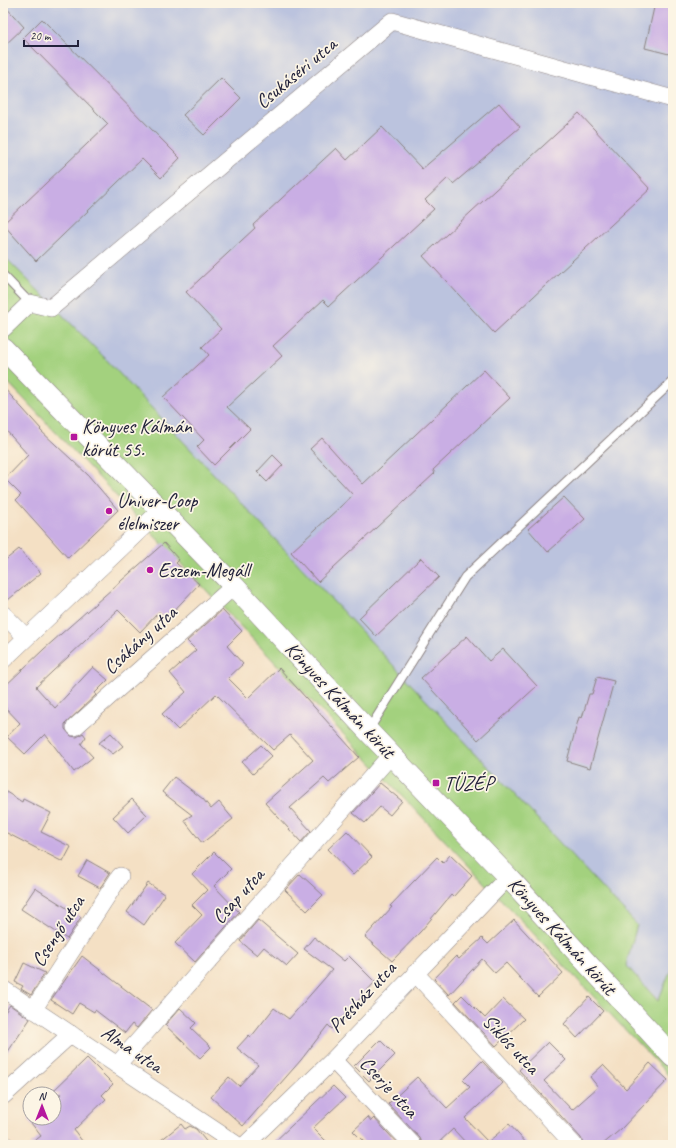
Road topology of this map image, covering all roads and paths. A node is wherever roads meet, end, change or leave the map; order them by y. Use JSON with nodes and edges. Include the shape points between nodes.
{"nodes":[{"id":1,"x":673,"y":99,"type":"edge"},
{"id":2,"x":3,"y":275,"type":"edge"},
{"id":3,"x":30,"y":303,"type":"junction"},
{"id":4,"x":3,"y":329,"type":"edge"},
{"id":5,"x":3,"y":348,"type":"edge"},
{"id":6,"x":673,"y":381,"type":"edge"},
{"id":7,"x":161,"y":510,"type":"junction"},
{"id":8,"x":234,"y":586,"type":"junction"},
{"id":9,"x":3,"y":614,"type":"edge"},
{"id":10,"x":26,"y":638,"type":"junction"},
{"id":11,"x":3,"y":660,"type":"edge"},
{"id":12,"x":75,"y":727,"type":"dead end"},
{"id":13,"x":368,"y":731,"type":"junction"},
{"id":14,"x":392,"y":755,"type":"junction"},
{"id":15,"x":120,"y":876,"type":"dead end"},
{"id":16,"x":508,"y":877,"type":"junction"},
{"id":17,"x":415,"y":973,"type":"junction"},
{"id":18,"x":3,"y":989,"type":"edge"},
{"id":19,"x":33,"y":1010,"type":"junction"},
{"id":20,"x":71,"y":1034,"type":"junction"},
{"id":21,"x":673,"y":1057,"type":"edge"},
{"id":22,"x":333,"y":1060,"type":"junction"},
{"id":23,"x":117,"y":1065,"type":"junction"},
{"id":24,"x":3,"y":1096,"type":"edge"},
{"id":25,"x":237,"y":1145,"type":"edge"},
{"id":26,"x":245,"y":1145,"type":"edge"},
{"id":27,"x":413,"y":1145,"type":"edge"},
{"id":28,"x":574,"y":1145,"type":"edge"}],
"edges":[{"from":1,"to":3,"type":"street","name":"Csukáséri utca","via":[[392,21],[51,308]]},
{"from":2,"to":3,"type":"lane"},
{"from":3,"to":4,"type":"street"},
{"from":5,"to":7,"type":"street","name":"Könyves Kálmán körút"},
{"from":6,"to":13,"type":"lane","via":[[465,577]]},
{"from":7,"to":8,"type":"street","name":"Könyves Kálmán körút"},
{"from":7,"to":10,"type":"street"},
{"from":8,"to":12,"type":"street","name":"Csákány utca"},
{"from":8,"to":13,"type":"street","name":"Könyves Kálmán körút"},
{"from":9,"to":10,"type":"street"},
{"from":10,"to":11,"type":"street"},
{"from":13,"to":14,"type":"street","name":"Könyves Kálmán körút"},
{"from":14,"to":16,"type":"street","name":"Könyves Kálmán körút"},
{"from":14,"to":23,"type":"street","name":"Csap utca"},
{"from":15,"to":19,"type":"street","name":"Csengő utca"},
{"from":16,"to":17,"type":"street","name":"Présház utca"},
{"from":16,"to":21,"type":"street","name":"Könyves Kálmán körút"},
{"from":17,"to":22,"type":"street","name":"Présház utca"},
{"from":17,"to":28,"type":"street","name":"Siklós utca"},
{"from":18,"to":19,"type":"street","name":"Alma utca"},
{"from":19,"to":20,"type":"street","name":"Alma utca"},
{"from":20,"to":23,"type":"street","name":"Alma utca"},
{"from":20,"to":24,"type":"street"},
{"from":22,"to":26,"type":"street","name":"Présház utca"},
{"from":22,"to":27,"type":"street","name":"Cserje utca"},
{"from":23,"to":25,"type":"street","name":"Alma utca"}]}
